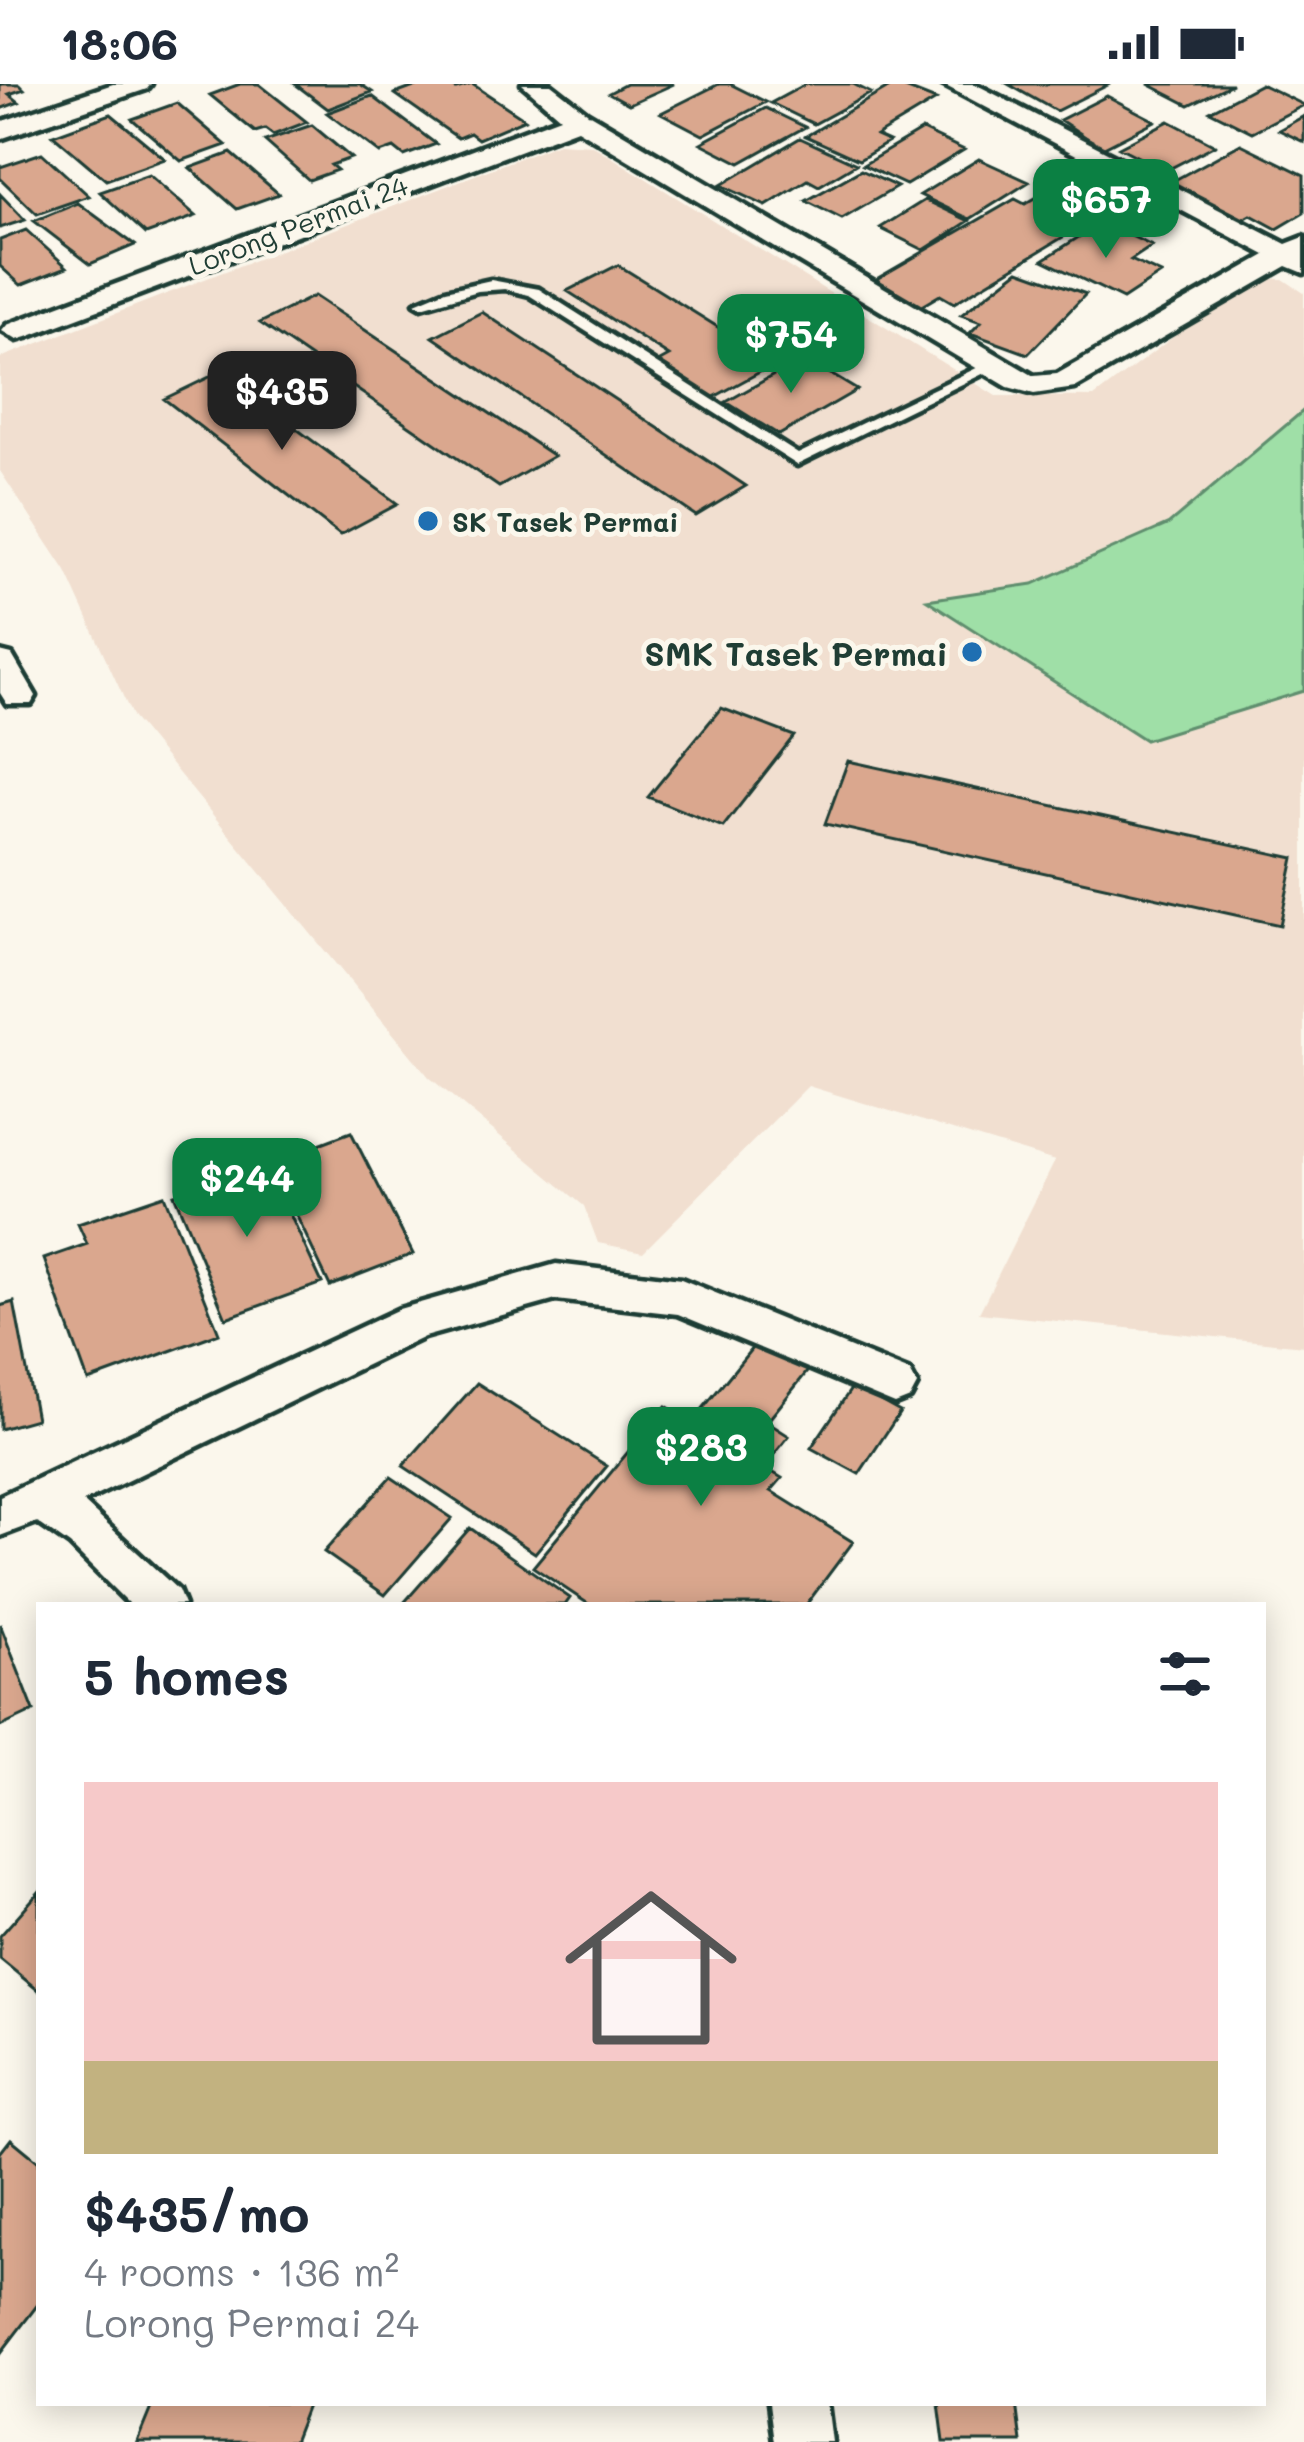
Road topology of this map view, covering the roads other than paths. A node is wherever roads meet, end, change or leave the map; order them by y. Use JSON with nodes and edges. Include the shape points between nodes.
{"nodes":[{"id":1,"x":138,"y":84,"type":"edge"},
{"id":2,"x":535,"y":84,"type":"edge"},
{"id":3,"x":955,"y":84,"type":"edge"},
{"id":4,"x":579,"y":119,"type":"junction"},
{"id":5,"x":0,"y":131,"type":"edge"},
{"id":6,"x":1299,"y":254,"type":"edge"},
{"id":7,"x":422,"y":304,"type":"dead end"},
{"id":8,"x":17,"y":331,"type":"dead end"},
{"id":9,"x":1006,"y":373,"type":"junction"},
{"id":10,"x":0,"y":663,"type":"edge"},
{"id":11,"x":19,"y":696,"type":"dead end"},
{"id":12,"x":895,"y":1385,"type":"dead end"},
{"id":13,"x":21,"y":1508,"type":"edge"},
{"id":14,"x":157,"y":1602,"type":"edge"},
{"id":15,"x":798,"y":2406,"type":"edge"},
{"id":16,"x":803,"y":2442,"type":"edge"}],
"edges":[{"from":1,"to":5,"type":"street"},
{"from":2,"to":4,"type":"street"},
{"from":3,"to":6,"type":"street"},
{"from":4,"to":8,"type":"street","name":"Lorong Permai 24"},
{"from":4,"to":9,"type":"street"},
{"from":6,"to":9,"type":"street","via":[[1064,382],[1034,385]]},
{"from":7,"to":9,"type":"lane","via":[[485,281],[534,292],[796,460]]},
{"from":10,"to":11,"type":"street"},
{"from":12,"to":13,"type":"street","via":[[681,1297],[556,1282],[414,1322]]},
{"from":13,"to":14,"type":"street","via":[[86,1530]]},
{"from":15,"to":16,"type":"street"}]}
